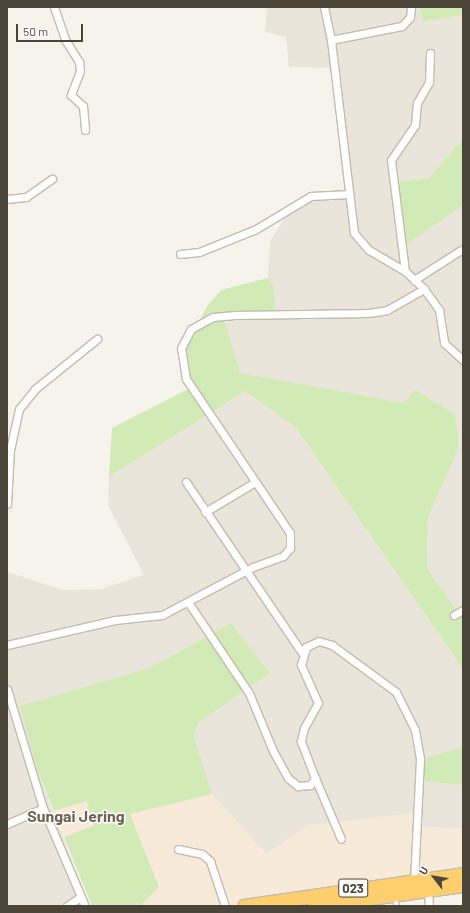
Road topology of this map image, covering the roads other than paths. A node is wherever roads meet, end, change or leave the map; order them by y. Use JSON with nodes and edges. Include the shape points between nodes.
{"nodes":[{"id":1,"x":54,"y":7,"type":"edge"},
{"id":2,"x":324,"y":7,"type":"edge"},
{"id":3,"x":411,"y":7,"type":"edge"},
{"id":4,"x":331,"y":40,"type":"junction"},
{"id":5,"x":430,"y":53,"type":"dead end"},
{"id":6,"x":85,"y":130,"type":"dead end"},
{"id":7,"x":52,"y":179,"type":"dead end"},
{"id":8,"x":348,"y":194,"type":"junction"},
{"id":9,"x":7,"y":199,"type":"edge"},
{"id":10,"x":462,"y":250,"type":"dead end"},
{"id":11,"x":180,"y":254,"type":"dead end"},
{"id":12,"x":405,"y":271,"type":"junction"},
{"id":13,"x":414,"y":280,"type":"junction"},
{"id":14,"x":424,"y":289,"type":"junction"},
{"id":15,"x":97,"y":339,"type":"dead end"},
{"id":16,"x":463,"y":360,"type":"edge"},
{"id":17,"x":186,"y":482,"type":"dead end"},
{"id":18,"x":255,"y":482,"type":"junction"},
{"id":19,"x":7,"y":504,"type":"edge"},
{"id":20,"x":205,"y":512,"type":"junction"},
{"id":21,"x":244,"y":572,"type":"junction"},
{"id":22,"x":188,"y":602,"type":"junction"},
{"id":23,"x":463,"y":610,"type":"edge"},
{"id":24,"x":454,"y":615,"type":"dead end"},
{"id":25,"x":7,"y":645,"type":"edge"},
{"id":26,"x":302,"y":653,"type":"junction"},
{"id":27,"x":7,"y":690,"type":"edge"},
{"id":28,"x":315,"y":778,"type":"junction"},
{"id":29,"x":44,"y":808,"type":"junction"},
{"id":30,"x":7,"y":824,"type":"edge"},
{"id":31,"x":341,"y":839,"type":"dead end"},
{"id":32,"x":178,"y":849,"type":"dead end"},
{"id":33,"x":463,"y":874,"type":"edge"},
{"id":34,"x":414,"y":881,"type":"junction"},
{"id":35,"x":463,"y":885,"type":"edge"},
{"id":36,"x":428,"y":889,"type":"junction"},
{"id":37,"x":349,"y":895,"type":"junction"},
{"id":38,"x":79,"y":898,"type":"junction"},
{"id":39,"x":397,"y":900,"type":"edge"},
{"id":40,"x":67,"y":906,"type":"edge"},
{"id":41,"x":85,"y":906,"type":"edge"},
{"id":42,"x":225,"y":906,"type":"edge"},
{"id":43,"x":244,"y":906,"type":"edge"},
{"id":44,"x":314,"y":906,"type":"edge"},
{"id":45,"x":429,"y":906,"type":"edge"}],
"edges":[{"from":1,"to":6,"type":"street","via":[[66,41],[79,62],[80,71],[71,95],[83,106]]},
{"from":2,"to":4,"type":"street"},
{"from":3,"to":4,"type":"street","via":[[410,17],[402,26]]},
{"from":4,"to":8,"type":"street"},
{"from":5,"to":12,"type":"street","via":[[429,82],[417,104],[415,125],[391,160]]},
{"from":7,"to":9,"type":"street","via":[[26,197]]},
{"from":8,"to":11,"type":"street","via":[[311,196],[256,229],[199,252]]},
{"from":8,"to":12,"type":"street","via":[[351,224],[360,243]]},
{"from":10,"to":13,"type":"street"},
{"from":12,"to":13,"type":"street"},
{"from":13,"to":14,"type":"street"},
{"from":14,"to":16,"type":"street","via":[[439,310],[444,343]]},
{"from":14,"to":18,"type":"street","via":[[387,310],[369,314],[235,315],[213,317],[192,329],[181,348],[186,379]]},
{"from":15,"to":19,"type":"street","via":[[35,389],[19,409],[10,450]]},
{"from":17,"to":20,"type":"street"},
{"from":18,"to":20,"type":"street"},
{"from":18,"to":21,"type":"street","via":[[290,533],[292,544],[283,556]]},
{"from":20,"to":21,"type":"street"},
{"from":21,"to":22,"type":"street"},
{"from":21,"to":26,"type":"street"},
{"from":22,"to":25,"type":"street","via":[[162,615],[115,620]]},
{"from":22,"to":28,"type":"street","via":[[249,693],[273,751],[288,778],[304,787]]},
{"from":23,"to":24,"type":"street"},
{"from":26,"to":28,"type":"street","via":[[301,665],[318,703],[301,735]]},
{"from":26,"to":34,"type":"street","via":[[311,643],[332,645],[380,678],[405,704],[415,730],[420,759]]},
{"from":27,"to":29,"type":"street"},
{"from":28,"to":31,"type":"street"},
{"from":29,"to":30,"type":"street"},
{"from":29,"to":38,"type":"street"},
{"from":32,"to":42,"type":"street","via":[[202,854],[210,861]]},
{"from":33,"to":34,"type":"highway","number":"023"},
{"from":34,"to":37,"type":"highway","number":"023"},
{"from":35,"to":36,"type":"highway","number":"023"},
{"from":36,"to":39,"type":"highway","number":"023"},
{"from":36,"to":45,"type":"street"},
{"from":37,"to":39,"type":"highway","number":"023"},
{"from":37,"to":43,"type":"highway","number":"023"},
{"from":37,"to":44,"type":"highway","number":"023"},
{"from":38,"to":40,"type":"street"},
{"from":38,"to":41,"type":"street"}]}
